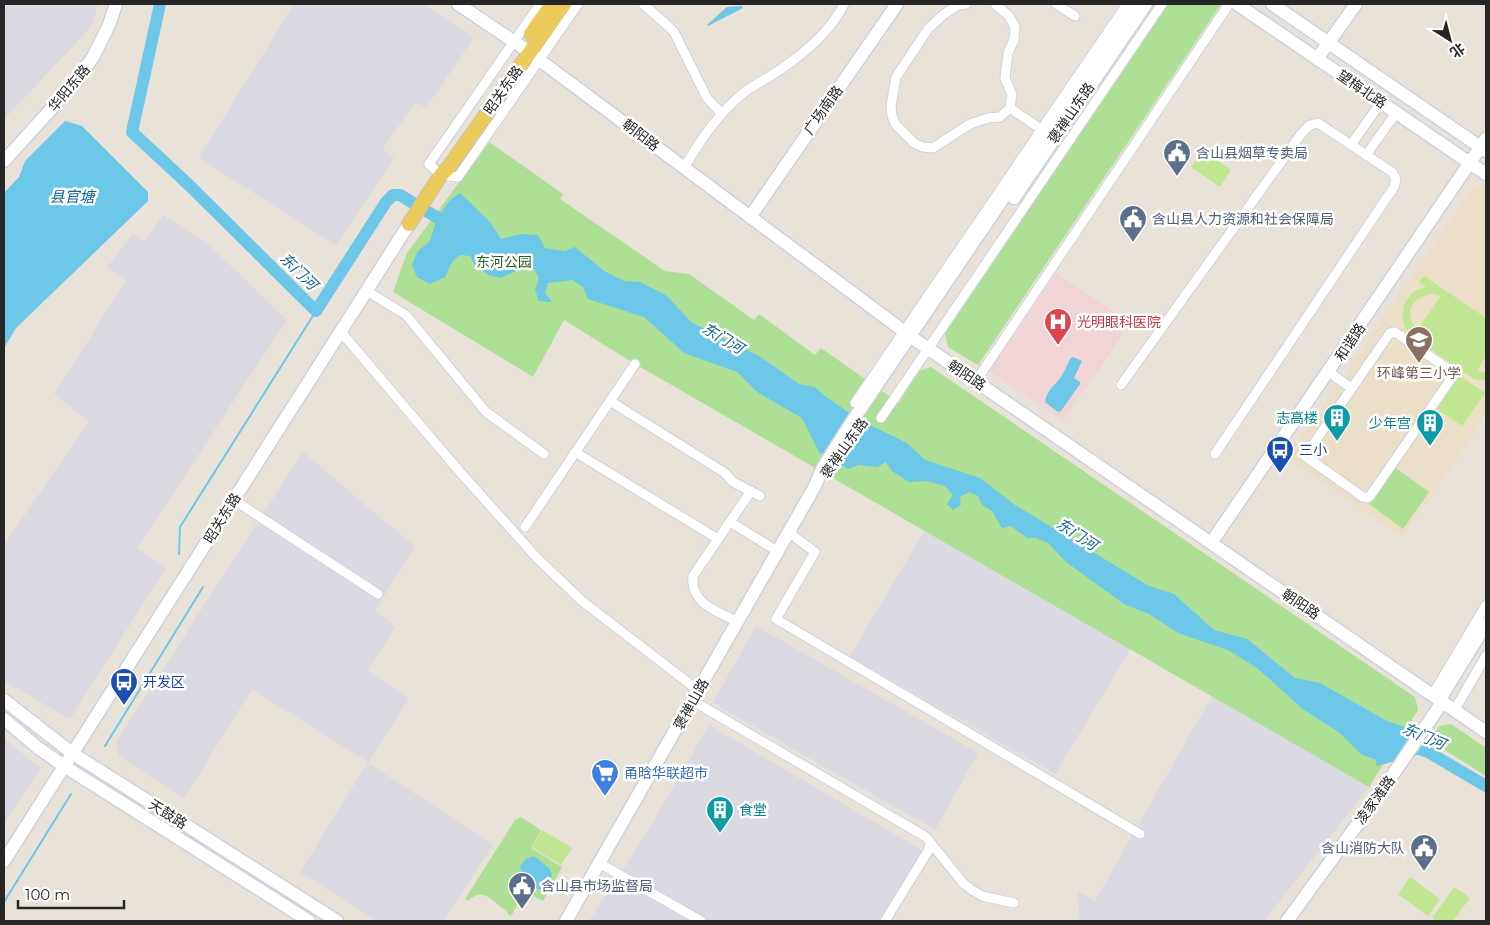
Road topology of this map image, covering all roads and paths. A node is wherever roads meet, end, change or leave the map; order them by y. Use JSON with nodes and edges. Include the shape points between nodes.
{"nodes":[{"id":1,"x":116,"y":4,"type":"edge"},
{"id":2,"x":458,"y":4,"type":"edge"},
{"id":3,"x":540,"y":4,"type":"edge"},
{"id":4,"x":552,"y":4,"type":"edge"},
{"id":5,"x":564,"y":4,"type":"edge"},
{"id":6,"x":578,"y":4,"type":"edge"},
{"id":7,"x":643,"y":4,"type":"edge"},
{"id":8,"x":844,"y":4,"type":"edge"},
{"id":9,"x":897,"y":4,"type":"edge"},
{"id":10,"x":966,"y":4,"type":"edge"},
{"id":11,"x":995,"y":4,"type":"edge"},
{"id":12,"x":1056,"y":4,"type":"edge"},
{"id":13,"x":1127,"y":4,"type":"edge"},
{"id":14,"x":1135,"y":4,"type":"edge"},
{"id":15,"x":1146,"y":4,"type":"edge"},
{"id":16,"x":1162,"y":4,"type":"edge"},
{"id":17,"x":1229,"y":4,"type":"edge"},
{"id":18,"x":1237,"y":4,"type":"edge"},
{"id":19,"x":1272,"y":4,"type":"edge"},
{"id":20,"x":1356,"y":4,"type":"edge"},
{"id":21,"x":950,"y":6,"type":"edge"},
{"id":22,"x":1075,"y":16,"type":"dead end"},
{"id":23,"x":1328,"y":43,"type":"junction"},
{"id":24,"x":526,"y":50,"type":"junction"},
{"id":25,"x":1317,"y":59,"type":"junction"},
{"id":26,"x":1380,"y":102,"type":"junction"},
{"id":27,"x":1010,"y":108,"type":"junction"},
{"id":28,"x":722,"y":113,"type":"junction"},
{"id":29,"x":1396,"y":113,"type":"junction"},
{"id":30,"x":1047,"y":133,"type":"junction"},
{"id":31,"x":1351,"y":145,"type":"junction"},
{"id":32,"x":1484,"y":146,"type":"edge"},
{"id":33,"x":1366,"y":155,"type":"junction"},
{"id":34,"x":4,"y":161,"type":"edge"},
{"id":35,"x":1470,"y":163,"type":"junction"},
{"id":36,"x":684,"y":168,"type":"junction"},
{"id":37,"x":1486,"y":174,"type":"edge"},
{"id":38,"x":441,"y":175,"type":"junction"},
{"id":39,"x":750,"y":217,"type":"junction"},
{"id":40,"x":410,"y":224,"type":"joint"},
{"id":41,"x":366,"y":292,"type":"junction"},
{"id":42,"x":341,"y":332,"type":"junction"},
{"id":43,"x":910,"y":336,"type":"junction"},
{"id":44,"x":928,"y":348,"type":"junction"},
{"id":45,"x":635,"y":364,"type":"dead end"},
{"id":46,"x":1329,"y":372,"type":"junction"},
{"id":47,"x":976,"y":381,"type":"junction"},
{"id":48,"x":1121,"y":385,"type":"dead end"},
{"id":49,"x":1351,"y":388,"type":"junction"},
{"id":50,"x":610,"y":401,"type":"junction"},
{"id":51,"x":856,"y":403,"type":"dead end"},
{"id":52,"x":881,"y":418,"type":"dead end"},
{"id":53,"x":575,"y":452,"type":"junction"},
{"id":54,"x":544,"y":454,"type":"dead end"},
{"id":55,"x":1215,"y":454,"type":"dead end"},
{"id":56,"x":815,"y":486,"type":"joint"},
{"id":57,"x":751,"y":491,"type":"junction"},
{"id":58,"x":760,"y":496,"type":"dead end"},
{"id":59,"x":234,"y":500,"type":"junction"},
{"id":60,"x":730,"y":522,"type":"junction"},
{"id":61,"x":525,"y":527,"type":"dead end"},
{"id":62,"x":788,"y":532,"type":"junction"},
{"id":63,"x":718,"y":539,"type":"junction"},
{"id":64,"x":1211,"y":543,"type":"junction"},
{"id":65,"x":777,"y":551,"type":"junction"},
{"id":66,"x":378,"y":594,"type":"dead end"},
{"id":67,"x":1486,"y":605,"type":"edge"},
{"id":68,"x":736,"y":622,"type":"junction"},
{"id":69,"x":1486,"y":624,"type":"edge"},
{"id":70,"x":1486,"y":638,"type":"edge"},
{"id":71,"x":1486,"y":656,"type":"edge"},
{"id":72,"x":696,"y":696,"type":"junction"},
{"id":73,"x":4,"y":700,"type":"edge"},
{"id":74,"x":1443,"y":701,"type":"junction"},
{"id":75,"x":4,"y":719,"type":"edge"},
{"id":76,"x":1486,"y":732,"type":"edge"},
{"id":77,"x":72,"y":754,"type":"junction"},
{"id":78,"x":64,"y":766,"type":"junction"},
{"id":79,"x":1140,"y":834,"type":"dead end"},
{"id":80,"x":930,"y":843,"type":"junction"},
{"id":81,"x":4,"y":861,"type":"edge"},
{"id":82,"x":599,"y":863,"type":"junction"},
{"id":83,"x":1014,"y":903,"type":"dead end"},
{"id":84,"x":310,"y":921,"type":"edge"},
{"id":85,"x":337,"y":921,"type":"edge"},
{"id":86,"x":566,"y":921,"type":"edge"},
{"id":87,"x":701,"y":921,"type":"edge"},
{"id":88,"x":885,"y":921,"type":"edge"},
{"id":89,"x":1287,"y":921,"type":"edge"}],
"edges":[{"from":1,"to":34,"type":"main road","name":"华阳东路","via":[[93,58],[74,84]]},
{"from":2,"to":24,"type":"main road","name":"朝阳路"},
{"from":3,"to":24,"type":"street"},
{"from":4,"to":24,"type":"main road","name":"昭关东路"},
{"from":5,"to":24,"type":"main road","name":"昭关东路"},
{"from":6,"to":24,"type":"street"},
{"from":7,"to":28,"type":"street","via":[[674,32],[707,98]]},
{"from":8,"to":28,"type":"street","via":[[823,34],[802,53],[746,91]]},
{"from":9,"to":39,"type":"main road","name":"广场南路"},
{"from":10,"to":21,"type":"street"},
{"from":11,"to":27,"type":"street","via":[[1009,16],[1015,27],[1005,78],[1012,95]]},
{"from":12,"to":22,"type":"street"},
{"from":13,"to":30,"type":"street"},
{"from":14,"to":30,"type":"main road","name":"褒禅山东路"},
{"from":15,"to":30,"type":"main road","name":"褒禅山东路"},
{"from":16,"to":44,"type":"street"},
{"from":17,"to":47,"type":"street"},
{"from":18,"to":25,"type":"main road","name":"望梅北路"},
{"from":19,"to":23,"type":"main road","name":"望梅北路"},
{"from":20,"to":23,"type":"main road"},
{"from":21,"to":27,"type":"street","via":[[928,29],[896,77],[892,106],[896,125],[914,143],[933,148],[970,124],[1000,117]]},
{"from":23,"to":25,"type":"main road"},
{"from":23,"to":32,"type":"main road","name":"望梅北路"},
{"from":24,"to":36,"type":"main road","name":"朝阳路"},
{"from":24,"to":38,"type":"main road","name":"昭关东路"},
{"from":24,"to":38,"type":"street","via":[[429,164]]},
{"from":25,"to":26,"type":"main road","name":"望梅北路"},
{"from":26,"to":29,"type":"main road","name":"望梅北路"},
{"from":26,"to":31,"type":"street"},
{"from":27,"to":30,"type":"street"},
{"from":28,"to":36,"type":"street"},
{"from":29,"to":33,"type":"street"},
{"from":29,"to":35,"type":"main road","name":"望梅北路"},
{"from":30,"to":43,"type":"main road","name":"褒禅山东路"},
{"from":31,"to":33,"type":"street"},
{"from":31,"to":48,"type":"street","via":[[1318,123],[1310,125],[1301,134]]},
{"from":32,"to":35,"type":"main road","name":"和谐路"},
{"from":33,"to":55,"type":"street","via":[[1392,172],[1396,179],[1394,187]]},
{"from":35,"to":37,"type":"main road","name":"望梅北路"},
{"from":35,"to":46,"type":"main road","name":"和谐路"},
{"from":36,"to":39,"type":"main road","name":"朝阳路"},
{"from":38,"to":40,"type":"main road","name":"昭关东路"},
{"from":39,"to":43,"type":"main road","name":"朝阳路"},
{"from":40,"to":41,"type":"main road","name":"昭关东路"},
{"from":41,"to":42,"type":"main road","name":"昭关东路"},
{"from":41,"to":54,"type":"street","via":[[406,315],[486,412]]},
{"from":42,"to":59,"type":"main road","name":"昭关东路"},
{"from":42,"to":72,"type":"street","via":[[537,558],[582,601]]},
{"from":43,"to":44,"type":"main road","name":"朝阳路"},
{"from":43,"to":51,"type":"street"},
{"from":43,"to":56,"type":"main road","name":"褒禅山东路"},
{"from":44,"to":47,"type":"main road","name":"朝阳路"},
{"from":44,"to":52,"type":"street"},
{"from":45,"to":50,"type":"street"},
{"from":46,"to":49,"type":"street"},
{"from":46,"to":64,"type":"main road","name":"和谐路"},
{"from":47,"to":64,"type":"main road","name":"朝阳路"},
{"from":49,"to":49,"type":"street","via":[[1305,456],[1367,498],[1453,373],[1390,332]]},
{"from":50,"to":53,"type":"street"},
{"from":50,"to":57,"type":"street"},
{"from":53,"to":61,"type":"street"},
{"from":53,"to":63,"type":"street"},
{"from":56,"to":62,"type":"main road","name":"褒禅山路"},
{"from":57,"to":58,"type":"street"},
{"from":57,"to":60,"type":"street"},
{"from":59,"to":66,"type":"street"},
{"from":59,"to":77,"type":"main road","name":"昭关东路"},
{"from":60,"to":63,"type":"street"},
{"from":60,"to":65,"type":"street"},
{"from":62,"to":65,"type":"main road","name":"褒禅山路"},
{"from":62,"to":79,"type":"street","via":[[815,552],[776,619]]},
{"from":63,"to":68,"type":"street","via":[[693,576],[692,584],[704,605]]},
{"from":64,"to":74,"type":"main road","name":"朝阳路"},
{"from":65,"to":68,"type":"main road","name":"褒禅山路"},
{"from":67,"to":74,"type":"street"},
{"from":68,"to":72,"type":"main road","name":"褒禅山路"},
{"from":69,"to":74,"type":"main road","name":"凌家滩路"},
{"from":70,"to":74,"type":"main road","name":"凌家滩路"},
{"from":71,"to":74,"type":"street"},
{"from":72,"to":80,"type":"street","via":[[926,837]]},
{"from":72,"to":82,"type":"main road","name":"褒禅山路"},
{"from":73,"to":77,"type":"main road","name":"天鼓路"},
{"from":74,"to":76,"type":"main road","name":"朝阳路"},
{"from":74,"to":89,"type":"main road","name":"凌家滩路"},
{"from":75,"to":78,"type":"main road","name":"天鼓路"},
{"from":77,"to":78,"type":"main road","name":"昭关东路"},
{"from":77,"to":85,"type":"main road","name":"天鼓路"},
{"from":78,"to":81,"type":"main road","name":"昭关东路"},
{"from":78,"to":84,"type":"main road","name":"天鼓路"},
{"from":80,"to":83,"type":"street","via":[[972,890],[982,896]]},
{"from":80,"to":88,"type":"street"},
{"from":82,"to":86,"type":"main road","name":"褒禅山路"},
{"from":82,"to":87,"type":"street"}]}
